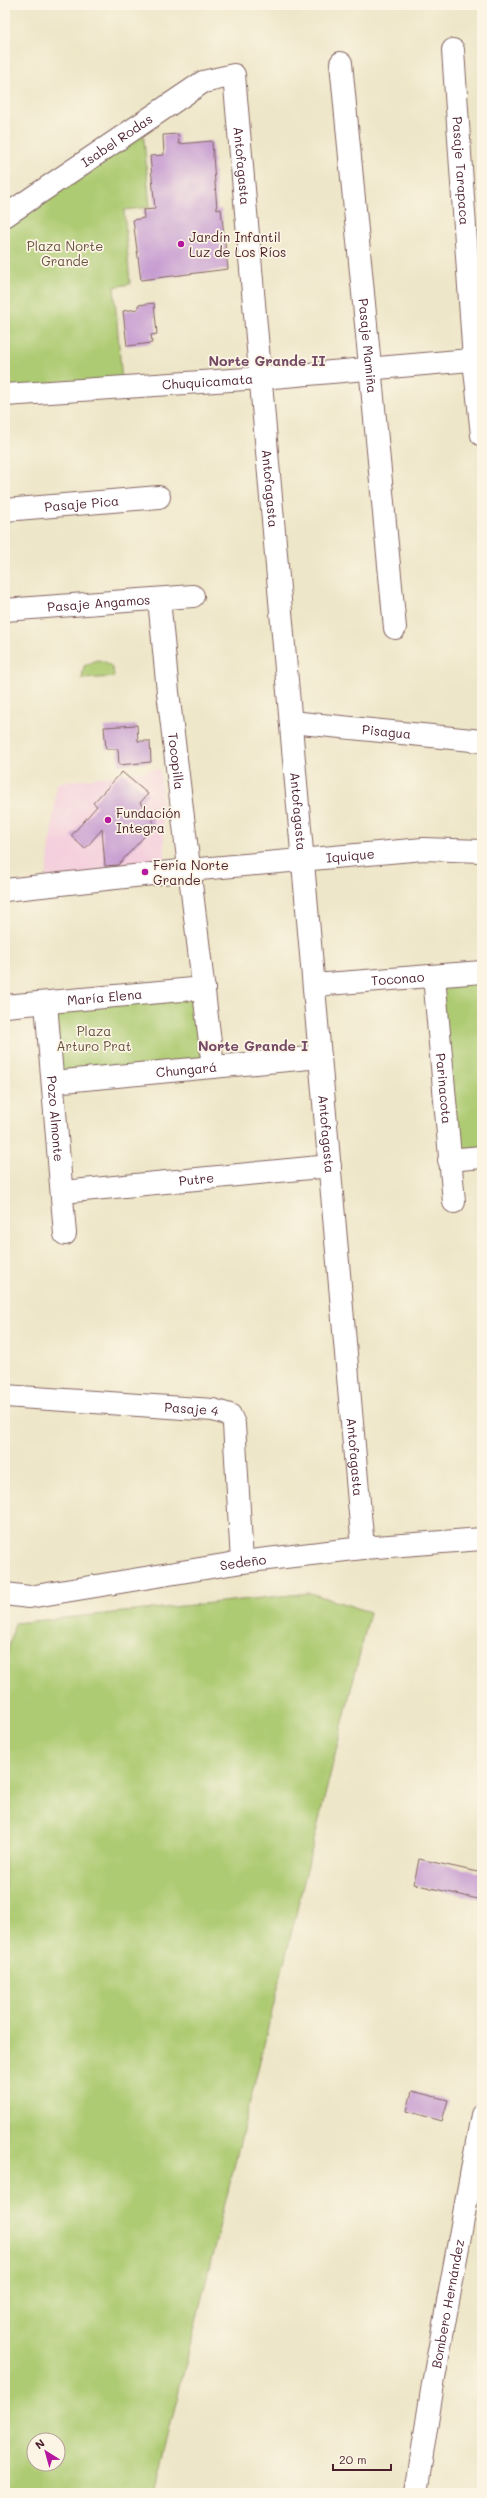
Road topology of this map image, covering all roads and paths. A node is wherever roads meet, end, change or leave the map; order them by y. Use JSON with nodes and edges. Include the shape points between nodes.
{"nodes":[{"id":1,"x":453,"y":50,"type":"dead end"},
{"id":2,"x":341,"y":63,"type":"dead end"},
{"id":3,"x":234,"y":76,"type":"joint"},
{"id":4,"x":5,"y":216,"type":"edge"},
{"id":5,"x":478,"y":360,"type":"edge"},
{"id":6,"x":369,"y":369,"type":"junction"},
{"id":7,"x":262,"y":378,"type":"junction"},
{"id":8,"x":5,"y":395,"type":"edge"},
{"id":9,"x":482,"y":434,"type":"edge"},
{"id":10,"x":159,"y":497,"type":"dead end"},
{"id":11,"x":5,"y":510,"type":"edge"},
{"id":12,"x":192,"y":596,"type":"dead end"},
{"id":13,"x":159,"y":598,"type":"junction"},
{"id":14,"x":5,"y":610,"type":"edge"},
{"id":15,"x":395,"y":628,"type":"dead end"},
{"id":16,"x":291,"y":722,"type":"junction"},
{"id":17,"x":482,"y":741,"type":"edge"},
{"id":18,"x":482,"y":851,"type":"edge"},
{"id":19,"x":303,"y":859,"type":"junction"},
{"id":20,"x":190,"y":870,"type":"junction"},
{"id":21,"x":5,"y":890,"type":"edge"},
{"id":22,"x":482,"y":972,"type":"edge"},
{"id":23,"x":434,"y":976,"type":"junction"},
{"id":24,"x":314,"y":985,"type":"junction"},
{"id":25,"x":204,"y":988,"type":"junction"},
{"id":26,"x":46,"y":1003,"type":"junction"},
{"id":27,"x":5,"y":1006,"type":"edge"},
{"id":28,"x":320,"y":1057,"type":"junction"},
{"id":29,"x":213,"y":1067,"type":"junction"},
{"id":30,"x":53,"y":1082,"type":"junction"},
{"id":31,"x":482,"y":1157,"type":"edge"},
{"id":32,"x":449,"y":1160,"type":"junction"},
{"id":33,"x":330,"y":1166,"type":"junction"},
{"id":34,"x":63,"y":1192,"type":"junction"},
{"id":35,"x":454,"y":1202,"type":"dead end"},
{"id":36,"x":65,"y":1234,"type":"dead end"},
{"id":37,"x":5,"y":1396,"type":"edge"},
{"id":38,"x":482,"y":1539,"type":"edge"},
{"id":39,"x":363,"y":1548,"type":"junction"},
{"id":40,"x":242,"y":1562,"type":"junction"},
{"id":41,"x":5,"y":1594,"type":"edge"},
{"id":42,"x":482,"y":2115,"type":"edge"},
{"id":43,"x":416,"y":2493,"type":"edge"}],
"edges":[{"from":1,"to":5,"type":"street","name":"Pasaje Tarapaca"},
{"from":2,"to":6,"type":"street","name":"Pasaje Mamiña"},
{"from":3,"to":4,"type":"street","name":"Isabel Rodas","via":[[203,82]]},
{"from":3,"to":7,"type":"street","name":"Antofagasta"},
{"from":5,"to":6,"type":"street","name":"Chuquicamata"},
{"from":5,"to":9,"type":"street","name":"Pasaje Tarapaca"},
{"from":6,"to":7,"type":"street","name":"Chuquicamata"},
{"from":6,"to":15,"type":"street","name":"Pasaje Mamiña"},
{"from":7,"to":8,"type":"street","name":"Chuquicamata"},
{"from":7,"to":16,"type":"street","name":"Antofagasta"},
{"from":10,"to":11,"type":"street","name":"Pasaje Pica"},
{"from":12,"to":13,"type":"street","name":"Pasaje Angamos"},
{"from":13,"to":14,"type":"street","name":"Pasaje Angamos"},
{"from":13,"to":20,"type":"street","name":"Tocopilla"},
{"from":16,"to":17,"type":"street","name":"Pisagua"},
{"from":16,"to":19,"type":"street","name":"Antofagasta"},
{"from":18,"to":19,"type":"street","name":"Iquique","via":[[423,849]]},
{"from":19,"to":20,"type":"street","name":"Iquique"},
{"from":19,"to":24,"type":"street","name":"Antofagasta"},
{"from":20,"to":21,"type":"street","name":"Iquique"},
{"from":20,"to":25,"type":"street","name":"Tocopilla"},
{"from":22,"to":23,"type":"street","name":"Toconao"},
{"from":23,"to":24,"type":"street","name":"Toconao"},
{"from":23,"to":32,"type":"street","name":"Parinacota"},
{"from":24,"to":28,"type":"street","name":"Antofagasta"},
{"from":25,"to":26,"type":"street","name":"María Elena"},
{"from":25,"to":29,"type":"street","name":"Tocopilla"},
{"from":26,"to":27,"type":"street","name":"María Elena"},
{"from":26,"to":30,"type":"street","name":"Pozo Almonte"},
{"from":28,"to":29,"type":"street","name":"Chungará"},
{"from":28,"to":33,"type":"street","name":"Antofagasta"},
{"from":29,"to":30,"type":"street","name":"Chungará"},
{"from":30,"to":34,"type":"street","name":"Pozo Almonte"},
{"from":31,"to":32,"type":"street"},
{"from":32,"to":35,"type":"street","name":"Parinacota"},
{"from":33,"to":34,"type":"street","name":"Putre"},
{"from":33,"to":39,"type":"street","name":"Antofagasta"},
{"from":34,"to":36,"type":"street","name":"Pozo Almonte"},
{"from":37,"to":40,"type":"street","name":"Pasaje 4","via":[[213,1410],[230,1415],[234,1424]]},
{"from":38,"to":39,"type":"street","name":"Sedeño"},
{"from":39,"to":40,"type":"street","name":"Sedeño"},
{"from":40,"to":41,"type":"street","name":"Sedeño","via":[[28,1597]]},
{"from":42,"to":43,"type":"street","name":"Bombero Hernández","via":[[433,2384]]}]}
